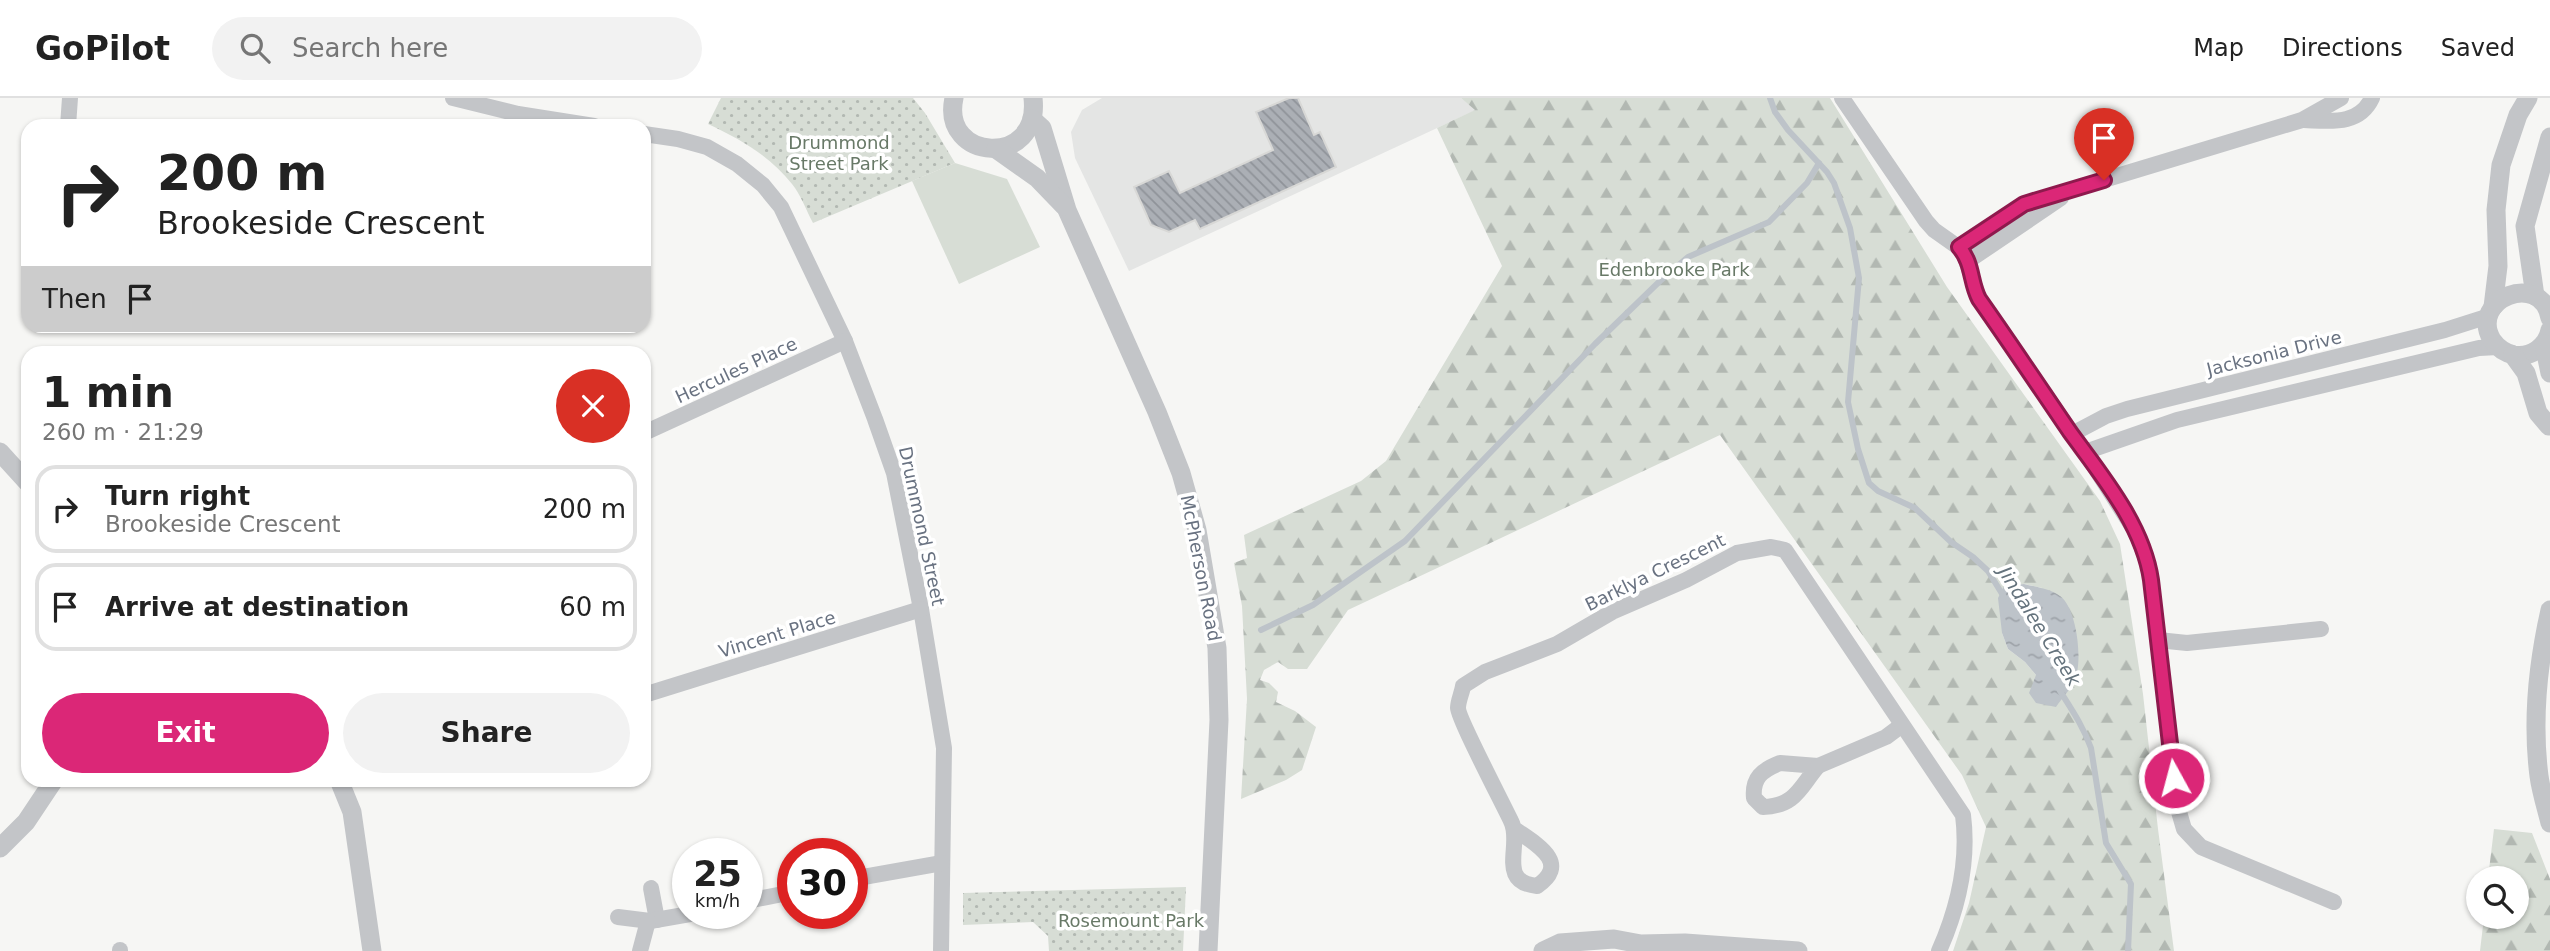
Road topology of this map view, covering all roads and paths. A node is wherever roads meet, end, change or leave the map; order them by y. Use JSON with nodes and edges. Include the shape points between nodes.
{"nodes":[{"id":1,"x":70,"y":98,"type":"edge"},
{"id":2,"x":453,"y":98,"type":"edge"},
{"id":3,"x":1842,"y":98,"type":"edge"},
{"id":4,"x":1854,"y":98,"type":"edge"},
{"id":5,"x":2341,"y":98,"type":"edge"},
{"id":6,"x":2372,"y":98,"type":"edge"},
{"id":7,"x":2528,"y":98,"type":"edge"},
{"id":8,"x":950,"y":104,"type":"edge"},
{"id":9,"x":1037,"y":106,"type":"edge"},
{"id":10,"x":68,"y":119,"type":"edge"},
{"id":11,"x":514,"y":119,"type":"edge"},
{"id":12,"x":2302,"y":120,"type":"junction"},
{"id":13,"x":1859,"y":122,"type":"junction"},
{"id":14,"x":651,"y":135,"type":"edge"},
{"id":15,"x":2550,"y":137,"type":"edge"},
{"id":16,"x":996,"y":149,"type":"junction"},
{"id":17,"x":1067,"y":210,"type":"junction"},
{"id":18,"x":1964,"y":254,"type":"junction"},
{"id":19,"x":2544,"y":305,"type":"edge"},
{"id":20,"x":2491,"y":311,"type":"junction"},
{"id":21,"x":2548,"y":336,"type":"edge"},
{"id":22,"x":845,"y":341,"type":"junction"},
{"id":23,"x":2506,"y":351,"type":"junction"},
{"id":24,"x":2550,"y":373,"type":"edge"},
{"id":25,"x":2550,"y":425,"type":"edge"},
{"id":26,"x":651,"y":430,"type":"edge"},
{"id":27,"x":2550,"y":431,"type":"edge"},
{"id":28,"x":2072,"y":434,"type":"junction"},
{"id":29,"x":0,"y":452,"type":"edge"},
{"id":30,"x":2085,"y":452,"type":"junction"},
{"id":31,"x":21,"y":476,"type":"edge"},
{"id":32,"x":921,"y":609,"type":"junction"},
{"id":33,"x":2550,"y":610,"type":"edge"},
{"id":34,"x":2321,"y":629,"type":"dead end"},
{"id":35,"x":2158,"y":640,"type":"junction"},
{"id":36,"x":651,"y":693,"type":"edge"},
{"id":37,"x":1902,"y":725,"type":"junction"},
{"id":38,"x":1818,"y":766,"type":"dead end"},
{"id":39,"x":49,"y":787,"type":"edge"},
{"id":40,"x":342,"y":787,"type":"edge"},
{"id":41,"x":2550,"y":823,"type":"edge"},
{"id":42,"x":1516,"y":830,"type":"dead end"},
{"id":43,"x":0,"y":848,"type":"edge"},
{"id":44,"x":942,"y":863,"type":"junction"},
{"id":45,"x":868,"y":876,"type":"edge"},
{"id":46,"x":651,"y":888,"type":"dead end"},
{"id":47,"x":2334,"y":902,"type":"dead end"},
{"id":48,"x":618,"y":917,"type":"dead end"},
{"id":49,"x":672,"y":917,"type":"edge"},
{"id":50,"x":652,"y":921,"type":"junction"},
{"id":51,"x":1641,"y":948,"type":"edge"},
{"id":52,"x":372,"y":951,"type":"edge"},
{"id":53,"x":640,"y":951,"type":"edge"},
{"id":54,"x":941,"y":951,"type":"edge"},
{"id":55,"x":1208,"y":951,"type":"edge"},
{"id":56,"x":1543,"y":951,"type":"edge"},
{"id":57,"x":1798,"y":951,"type":"edge"},
{"id":58,"x":1939,"y":951,"type":"edge"}],
"edges":[{"from":1,"to":10,"type":"street"},
{"from":2,"to":11,"type":"street"},
{"from":3,"to":13,"type":"street"},
{"from":4,"to":13,"type":"street"},
{"from":5,"to":12,"type":"street"},
{"from":6,"to":12,"type":"street","via":[[2359,114],[2346,120]]},
{"from":7,"to":20,"type":"street","via":[[2501,165],[2496,211],[2498,265]]},
{"from":8,"to":16,"type":"street","via":[[956,127],[973,144]]},
{"from":9,"to":16,"type":"street","via":[[1019,140]]},
{"from":9,"to":17,"type":"street"},
{"from":12,"to":18,"type":"street","via":[[2024,204]]},
{"from":13,"to":18,"type":"street","via":[[1930,226]]},
{"from":14,"to":22,"type":"street","name":"Drummond Street","via":[[707,147],[763,185],[799,240]]},
{"from":15,"to":19,"type":"street","via":[[2525,226]]},
{"from":16,"to":17,"type":"street","via":[[1037,178]]},
{"from":17,"to":55,"type":"street","name":"McPherson Road","via":[[1181,472],[1207,580],[1217,648],[1219,720]]},
{"from":18,"to":28,"type":"street","via":[[1979,299]]},
{"from":19,"to":20,"type":"street","via":[[2516,292],[2499,300]]},
{"from":20,"to":23,"type":"street","via":[[2489,333]]},
{"from":20,"to":28,"type":"street","name":"Jacksonia Drive","via":[[2445,330],[2106,416]]},
{"from":21,"to":23,"type":"street","via":[[2530,354]]},
{"from":21,"to":24,"type":"street"},
{"from":22,"to":26,"type":"street","name":"Hercules Place"},
{"from":22,"to":32,"type":"street","name":"Drummond Street","via":[[894,473]]},
{"from":23,"to":25,"type":"street","via":[[2526,373],[2538,413]]},
{"from":23,"to":30,"type":"street","via":[[2479,348],[2177,421]]},
{"from":25,"to":27,"type":"street"},
{"from":28,"to":30,"type":"street"},
{"from":29,"to":31,"type":"street"},
{"from":30,"to":35,"type":"street","via":[[2146,554]]},
{"from":32,"to":36,"type":"street","name":"Vincent Place"},
{"from":32,"to":44,"type":"street","name":"Drummond Street","via":[[944,748]]},
{"from":33,"to":41,"type":"street","via":[[2536,720],[2539,777]]},
{"from":34,"to":35,"type":"street","via":[[2187,643]]},
{"from":35,"to":47,"type":"street","via":[[2177,805],[2184,829],[2201,847]]},
{"from":37,"to":38,"type":"street","via":[[1886,737]]},
{"from":37,"to":42,"type":"street","name":"Barklya Crescent","via":[[1785,550],[1771,547],[1737,553],[1612,612],[1557,644],[1485,672],[1463,687],[1458,709]]},
{"from":37,"to":58,"type":"street","name":"Barklya Crescent","via":[[1963,815],[1965,860],[1956,909]]},
{"from":39,"to":43,"type":"street"},
{"from":40,"to":52,"type":"street","via":[[352,812]]},
{"from":44,"to":45,"type":"street"},
{"from":44,"to":54,"type":"street","name":"Drummond Street"},
{"from":46,"to":50,"type":"street"},
{"from":48,"to":50,"type":"street"},
{"from":49,"to":50,"type":"street"},
{"from":50,"to":53,"type":"street"},
{"from":51,"to":56,"type":"street","via":[[1614,939],[1560,943]]},
{"from":51,"to":57,"type":"street","via":[[1685,943]]}]}
